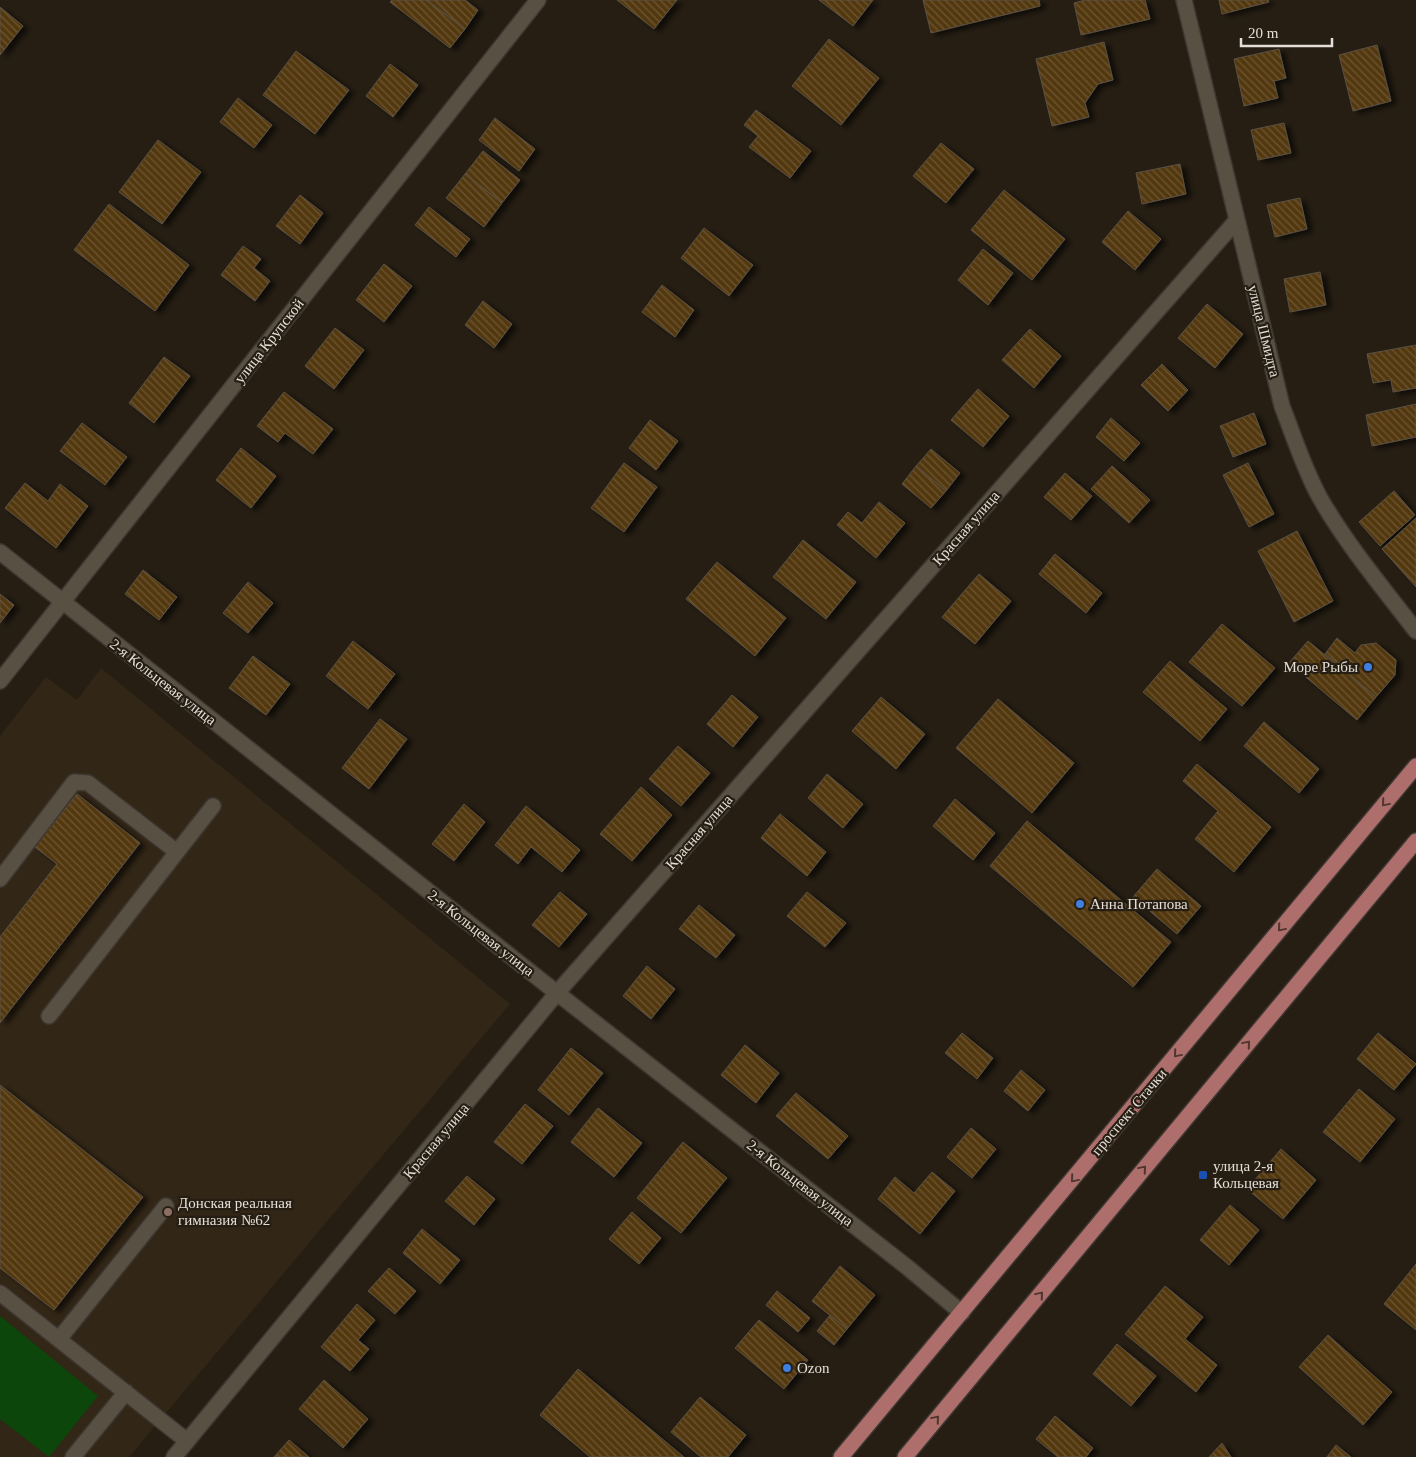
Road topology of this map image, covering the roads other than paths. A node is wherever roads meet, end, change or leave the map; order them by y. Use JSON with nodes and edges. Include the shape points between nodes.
{"nodes":[{"id":1,"x":538,"y":0,"type":"edge"},
{"id":2,"x":1184,"y":0,"type":"edge"},
{"id":3,"x":1237,"y":220,"type":"junction"},
{"id":4,"x":0,"y":552,"type":"edge"},
{"id":5,"x":63,"y":603,"type":"junction"},
{"id":6,"x":1416,"y":631,"type":"edge"},
{"id":7,"x":0,"y":681,"type":"edge"},
{"id":8,"x":1416,"y":766,"type":"edge"},
{"id":9,"x":213,"y":806,"type":"dead end"},
{"id":10,"x":1416,"y":841,"type":"edge"},
{"id":11,"x":177,"y":852,"type":"junction"},
{"id":12,"x":0,"y":879,"type":"edge"},
{"id":13,"x":558,"y":993,"type":"junction"},
{"id":14,"x":49,"y":1016,"type":"dead end"},
{"id":15,"x":166,"y":1206,"type":"dead end"},
{"id":16,"x":0,"y":1293,"type":"edge"},
{"id":17,"x":962,"y":1313,"type":"junction"},
{"id":18,"x":58,"y":1339,"type":"junction"},
{"id":19,"x":126,"y":1392,"type":"junction"},
{"id":20,"x":187,"y":1441,"type":"junction"},
{"id":21,"x":73,"y":1457,"type":"edge"},
{"id":22,"x":174,"y":1457,"type":"edge"},
{"id":23,"x":841,"y":1457,"type":"edge"},
{"id":24,"x":905,"y":1457,"type":"edge"}],
"edges":[{"from":1,"to":5,"type":"street","name":"улица Крупской"},
{"from":2,"to":3,"type":"street","name":"улица Шмидта"},
{"from":3,"to":6,"type":"street","name":"улица Шмидта","via":[[1282,406],[1299,451],[1320,497],[1342,534]]},
{"from":3,"to":13,"type":"street","name":"Красная улица"},
{"from":4,"to":5,"type":"street","name":"2-я Кольцевая улица"},
{"from":5,"to":7,"type":"street","name":"улица Крупской"},
{"from":5,"to":13,"type":"street","name":"2-я Кольцевая улица"},
{"from":8,"to":17,"type":"main road","name":"проспект Стачки","one_way":true},
{"from":9,"to":11,"type":"street"},
{"from":24,"to":10,"type":"main road","one_way":true},
{"from":11,"to":12,"type":"street","via":[[88,783],[74,782]]},
{"from":11,"to":14,"type":"street"},
{"from":13,"to":17,"type":"street","name":"2-я Кольцевая улица","via":[[907,1266]]},
{"from":13,"to":20,"type":"street","name":"Красная улица"},
{"from":15,"to":18,"type":"street"},
{"from":16,"to":18,"type":"street"},
{"from":17,"to":23,"type":"main road","name":"проспект Стачки"},
{"from":18,"to":19,"type":"street"},
{"from":19,"to":20,"type":"street"},
{"from":19,"to":21,"type":"street"},
{"from":20,"to":22,"type":"street","name":"Красная улица"}]}
